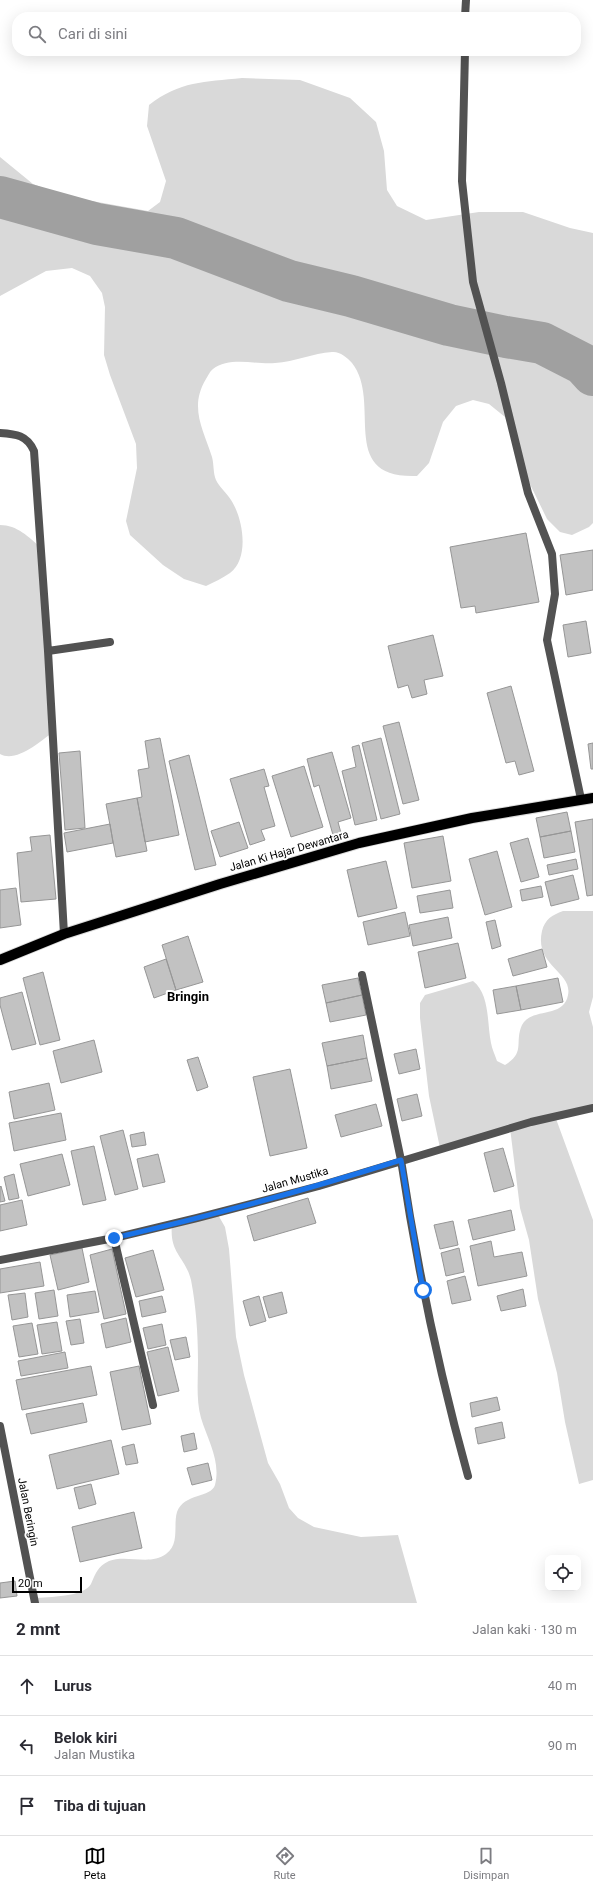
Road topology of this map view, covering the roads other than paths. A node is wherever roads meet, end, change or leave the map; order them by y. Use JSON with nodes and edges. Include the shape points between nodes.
{"nodes":[{"id":1,"x":466,"y":0,"type":"edge"},
{"id":2,"x":465,"y":12,"type":"edge"},
{"id":3,"x":465,"y":56,"type":"edge"},
{"id":4,"x":0,"y":433,"type":"edge"},
{"id":5,"x":110,"y":642,"type":"dead end"},
{"id":6,"x":48,"y":651,"type":"junction"},
{"id":7,"x":593,"y":798,"type":"edge"},
{"id":8,"x":581,"y":800,"type":"junction"},
{"id":9,"x":64,"y":934,"type":"junction"},
{"id":10,"x":0,"y":960,"type":"edge"},
{"id":11,"x":362,"y":975,"type":"dead end"},
{"id":12,"x":593,"y":1108,"type":"edge"},
{"id":13,"x":401,"y":1160,"type":"junction"},
{"id":14,"x":114,"y":1238,"type":"junction"},
{"id":15,"x":0,"y":1260,"type":"edge"},
{"id":16,"x":153,"y":1405,"type":"dead end"},
{"id":17,"x":0,"y":1426,"type":"edge"},
{"id":18,"x":468,"y":1476,"type":"dead end"},
{"id":19,"x":35,"y":1603,"type":"edge"}],
"edges":[{"from":1,"to":2,"type":"street"},
{"from":3,"to":8,"type":"street","via":[[462,181],[473,282],[502,383],[528,493],[552,554],[555,594],[547,640]]},
{"from":4,"to":6,"type":"street","via":[[23,437],[30,442],[34,451]]},
{"from":5,"to":6,"type":"street"},
{"from":6,"to":9,"type":"street"},
{"from":7,"to":8,"type":"main road","name":"Jalan Ki Hajar Dewantara"},
{"from":8,"to":9,"type":"main road","name":"Jalan Ki Hajar Dewantara","via":[[472,818],[359,843]]},
{"from":9,"to":10,"type":"main road","name":"Jalan Ki Hajar Dewantara"},
{"from":11,"to":13,"type":"street"},
{"from":12,"to":13,"type":"street","name":"Jalan Mustika","via":[[531,1122]]},
{"from":13,"to":14,"type":"street","name":"Jalan Mustika","via":[[312,1188]]},
{"from":13,"to":18,"type":"street","via":[[423,1290]]},
{"from":14,"to":15,"type":"street","name":"Jalan Mustika"},
{"from":14,"to":16,"type":"street"},
{"from":17,"to":19,"type":"street","name":"Jalan Beringin"}]}
